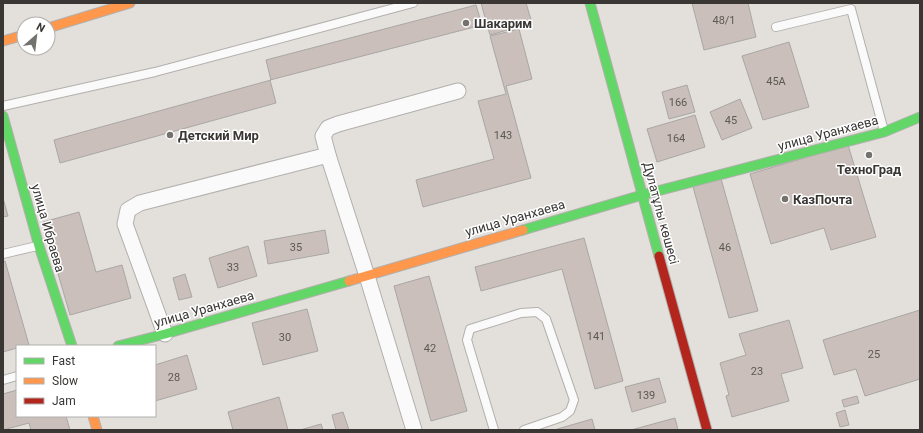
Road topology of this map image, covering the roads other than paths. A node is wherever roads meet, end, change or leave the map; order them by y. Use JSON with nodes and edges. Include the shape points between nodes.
{"nodes":[{"id":1,"x":130,"y":3,"type":"edge"},
{"id":2,"x":413,"y":3,"type":"edge"},
{"id":3,"x":590,"y":3,"type":"edge"},
{"id":4,"x":56,"y":26,"type":"edge"},
{"id":5,"x":776,"y":27,"type":"dead end"},
{"id":6,"x":16,"y":37,"type":"edge"},
{"id":7,"x":3,"y":40,"type":"edge"},
{"id":8,"x":458,"y":91,"type":"dead end"},
{"id":9,"x":3,"y":106,"type":"edge"},
{"id":10,"x":3,"y":117,"type":"edge"},
{"id":11,"x":920,"y":117,"type":"edge"},
{"id":12,"x":884,"y":132,"type":"junction"},
{"id":13,"x":328,"y":155,"type":"junction"},
{"id":14,"x":642,"y":195,"type":"junction"},
{"id":15,"x":39,"y":246,"type":"junction"},
{"id":16,"x":3,"y":254,"type":"edge"},
{"id":17,"x":367,"y":276,"type":"junction"},
{"id":18,"x":165,"y":334,"type":"junction"},
{"id":19,"x":72,"y":345,"type":"edge"},
{"id":20,"x":122,"y":345,"type":"edge"},
{"id":21,"x":16,"y":376,"type":"edge"},
{"id":22,"x":3,"y":380,"type":"edge"},
{"id":23,"x":93,"y":417,"type":"edge"},
{"id":24,"x":97,"y":430,"type":"edge"},
{"id":25,"x":414,"y":430,"type":"edge"},
{"id":26,"x":494,"y":430,"type":"edge"},
{"id":27,"x":524,"y":430,"type":"edge"},
{"id":28,"x":707,"y":430,"type":"edge"}],
"edges":[{"from":1,"to":4,"type":"street"},
{"from":2,"to":9,"type":"lane","via":[[155,72]]},
{"from":3,"to":14,"type":"street","name":"Дулатұлы көшесі"},
{"from":5,"to":12,"type":"lane","via":[[851,10]]},
{"from":6,"to":7,"type":"street"},
{"from":8,"to":13,"type":"street","via":[[328,128],[323,136]]},
{"from":10,"to":15,"type":"street","name":"улица Ибраева"},
{"from":11,"to":12,"type":"street","name":"улица Уранхаева"},
{"from":12,"to":14,"type":"street","name":"улица Уранхаева"},
{"from":13,"to":17,"type":"street"},
{"from":13,"to":18,"type":"street","via":[[140,203],[128,210],[125,224]]},
{"from":14,"to":17,"type":"street","name":"улица Уранхаева"},
{"from":14,"to":28,"type":"street","name":"Дулатұлы көшесі"},
{"from":15,"to":16,"type":"lane"},
{"from":15,"to":19,"type":"street","name":"улица Ибраева"},
{"from":17,"to":18,"type":"street","name":"улица Уранхаева"},
{"from":17,"to":25,"type":"street"},
{"from":18,"to":20,"type":"street","name":"улица Уранхаева"},
{"from":21,"to":22,"type":"lane"},
{"from":23,"to":24,"type":"street"},
{"from":26,"to":27,"type":"lane","via":[[467,340],[470,329],[521,313],[537,312],[546,319],[574,400],[570,411],[562,417]]}]}
